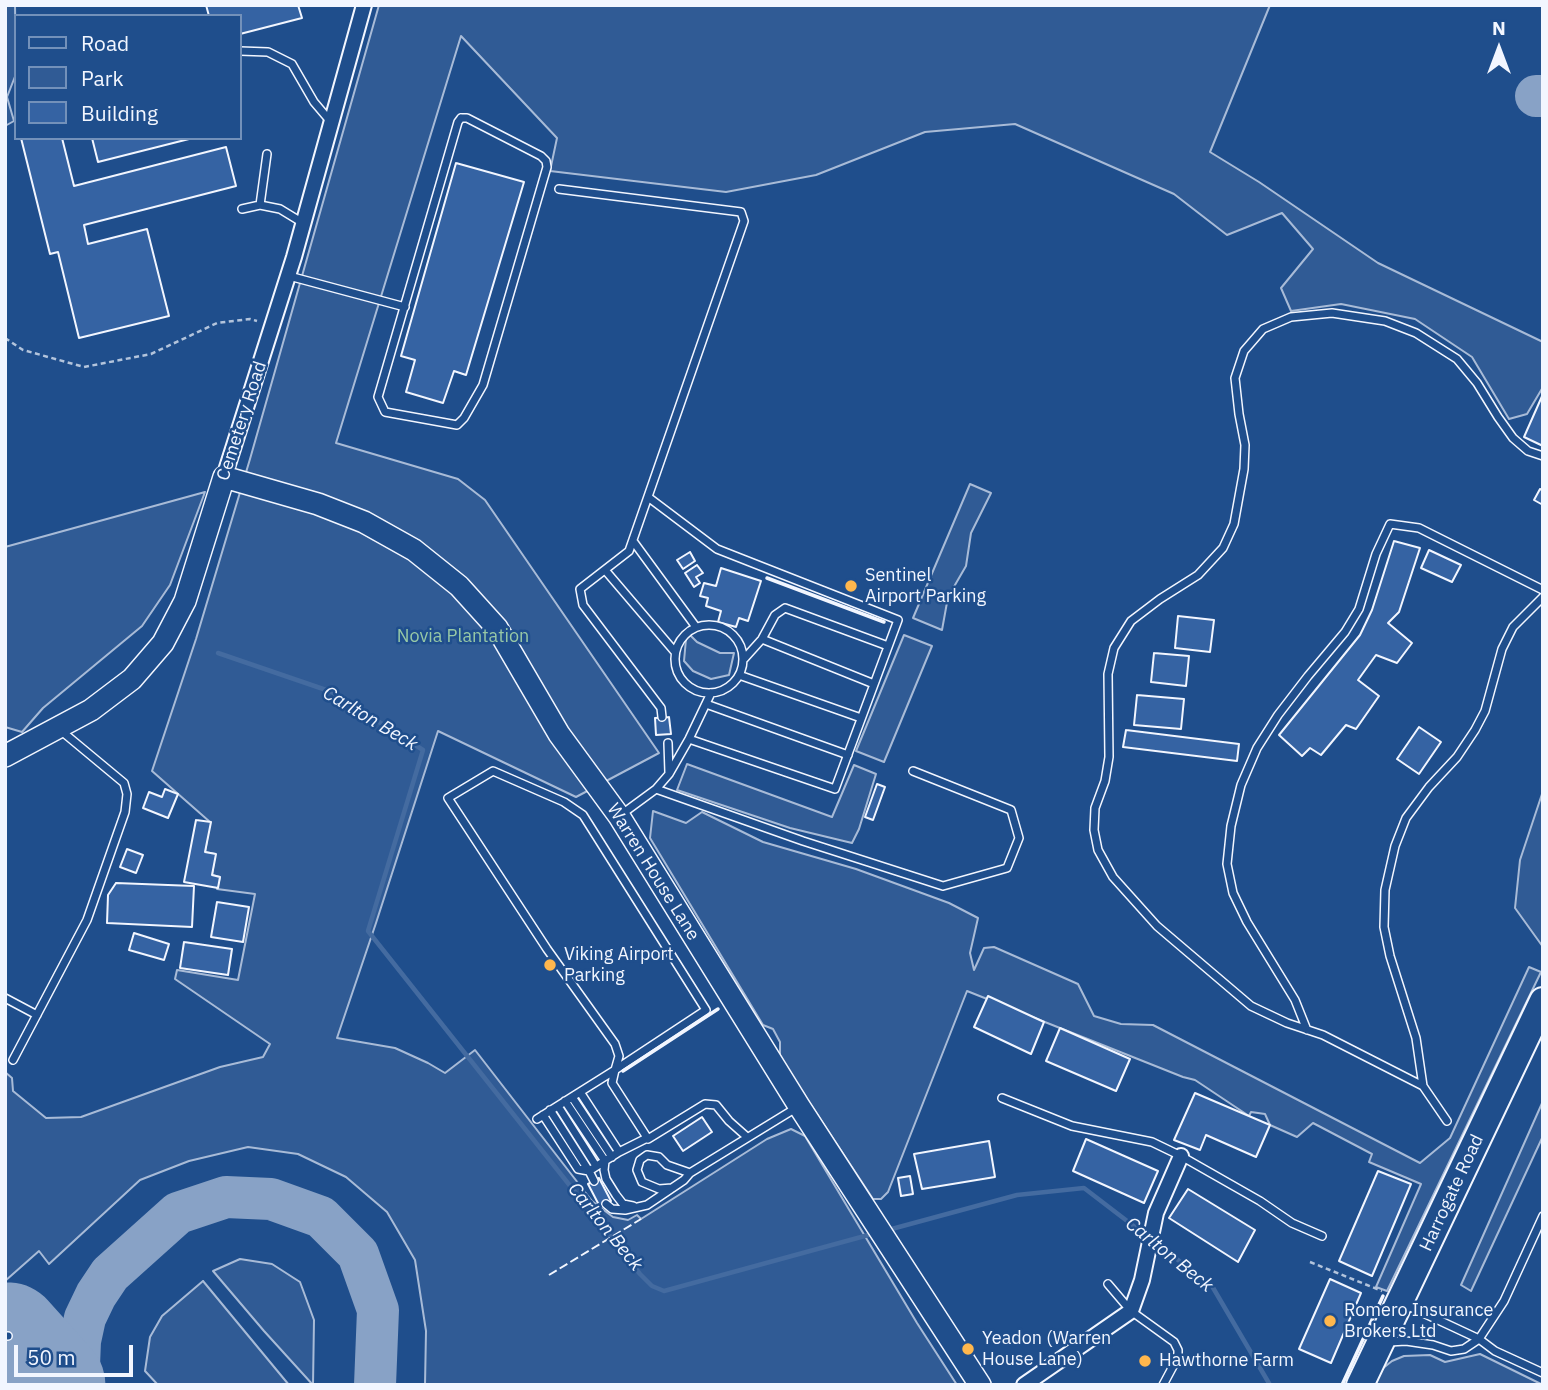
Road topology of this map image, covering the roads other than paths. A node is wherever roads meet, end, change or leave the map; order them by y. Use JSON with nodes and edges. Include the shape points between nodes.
{"nodes":[{"id":1,"x":364,"y":5,"type":"edge"},
{"id":2,"x":242,"y":51,"type":"edge"},
{"id":3,"x":331,"y":123,"type":"junction"},
{"id":4,"x":267,"y":154,"type":"dead end"},
{"id":5,"x":559,"y":189,"type":"dead end"},
{"id":6,"x":260,"y":205,"type":"junction"},
{"id":7,"x":242,"y":209,"type":"dead end"},
{"id":8,"x":304,"y":223,"type":"junction"},
{"id":9,"x":289,"y":276,"type":"junction"},
{"id":10,"x":405,"y":307,"type":"junction"},
{"id":11,"x":1543,"y":456,"type":"edge"},
{"id":12,"x":224,"y":477,"type":"junction"},
{"id":13,"x":648,"y":497,"type":"junction"},
{"id":14,"x":633,"y":541,"type":"junction"},
{"id":15,"x":605,"y":570,"type":"junction"},
{"id":16,"x":1543,"y":590,"type":"edge"},
{"id":17,"x":1543,"y":597,"type":"edge"},
{"id":18,"x":696,"y":627,"type":"junction"},
{"id":19,"x":762,"y":639,"type":"junction"},
{"id":20,"x":888,"y":646,"type":"junction"},
{"id":21,"x":675,"y":652,"type":"junction"},
{"id":22,"x":744,"y":659,"type":"junction"},
{"id":23,"x":739,"y":675,"type":"junction"},
{"id":24,"x":874,"y":684,"type":"junction"},
{"id":25,"x":710,"y":693,"type":"junction"},
{"id":26,"x":705,"y":704,"type":"junction"},
{"id":27,"x":663,"y":717,"type":"dead end"},
{"id":28,"x":862,"y":718,"type":"junction"},
{"id":29,"x":58,"y":729,"type":"junction"},
{"id":30,"x":689,"y":739,"type":"junction"},
{"id":31,"x":668,"y":743,"type":"dead end"},
{"id":32,"x":12,"y":750,"type":"edge"},
{"id":33,"x":848,"y":755,"type":"junction"},
{"id":34,"x":913,"y":771,"type":"dead end"},
{"id":35,"x":669,"y":774,"type":"junction"},
{"id":36,"x":656,"y":789,"type":"junction"},
{"id":37,"x":619,"y":817,"type":"junction"},
{"id":38,"x":5,"y":998,"type":"edge"},
{"id":39,"x":1543,"y":1000,"type":"edge"},
{"id":40,"x":37,"y":1015,"type":"junction"},
{"id":41,"x":1307,"y":1030,"type":"junction"},
{"id":42,"x":13,"y":1059,"type":"dead end"},
{"id":43,"x":615,"y":1070,"type":"junction"},
{"id":44,"x":1423,"y":1086,"type":"junction"},
{"id":45,"x":580,"y":1092,"type":"junction"},
{"id":46,"x":1002,"y":1098,"type":"dead end"},
{"id":47,"x":569,"y":1099,"type":"junction"},
{"id":48,"x":799,"y":1106,"type":"junction"},
{"id":49,"x":547,"y":1112,"type":"junction"},
{"id":50,"x":1447,"y":1121,"type":"dead end"},
{"id":51,"x":747,"y":1137,"type":"junction"},
{"id":52,"x":647,"y":1138,"type":"junction"},
{"id":53,"x":1181,"y":1156,"type":"junction"},
{"id":54,"x":612,"y":1157,"type":"junction"},
{"id":55,"x":593,"y":1168,"type":"junction"},
{"id":56,"x":690,"y":1173,"type":"junction"},
{"id":57,"x":594,"y":1181,"type":"dead end"},
{"id":58,"x":673,"y":1188,"type":"junction"},
{"id":59,"x":606,"y":1203,"type":"dead end"},
{"id":60,"x":637,"y":1207,"type":"junction"},
{"id":61,"x":1543,"y":1216,"type":"edge"},
{"id":62,"x":1322,"y":1236,"type":"dead end"},
{"id":63,"x":1108,"y":1284,"type":"dead end"},
{"id":64,"x":1401,"y":1301,"type":"junction"},
{"id":65,"x":1131,"y":1311,"type":"junction"},
{"id":66,"x":1479,"y":1339,"type":"junction"},
{"id":67,"x":1381,"y":1342,"type":"junction"},
{"id":68,"x":1543,"y":1373,"type":"edge"},
{"id":69,"x":980,"y":1385,"type":"edge"},
{"id":70,"x":1024,"y":1385,"type":"edge"},
{"id":71,"x":1163,"y":1385,"type":"edge"},
{"id":72,"x":1360,"y":1385,"type":"edge"}],
"edges":[{"from":1,"to":3,"type":"street","name":"Cemetery Road"},
{"from":2,"to":3,"type":"lane","via":[[268,52],[292,64]]},
{"from":3,"to":8,"type":"street","name":"Cemetery Road"},
{"from":4,"to":6,"type":"lane"},
{"from":5,"to":13,"type":"lane","via":[[741,212],[744,221]]},
{"from":6,"to":7,"type":"lane"},
{"from":6,"to":8,"type":"lane"},
{"from":8,"to":9,"type":"street","name":"Cemetery Road"},
{"from":9,"to":10,"type":"lane"},
{"from":9,"to":12,"type":"street","name":"Cemetery Road"},
{"from":10,"to":10,"type":"lane","via":[[461,118],[541,156],[547,167],[483,385],[457,425],[385,412],[378,397]]},
{"from":11,"to":41,"type":"lane","via":[[1513,438],[1457,359],[1416,332],[1385,321],[1332,313],[1291,317],[1263,329],[1244,351],[1235,377],[1244,469],[1234,524],[1223,548],[1198,575],[1131,621],[1114,648],[1108,674],[1109,757],[1095,808],[1098,850],[1112,877],[1157,926],[1251,1006]]},
{"from":12,"to":29,"type":"street","name":"Cemetery Road","via":[[185,601],[163,643],[132,678]]},
{"from":12,"to":37,"type":"street","name":"Warren House Lane","via":[[317,503],[364,522],[414,550],[459,586],[497,628],[559,734]]},
{"from":13,"to":14,"type":"lane"},
{"from":13,"to":20,"type":"lane","via":[[717,549],[898,620]]},
{"from":14,"to":15,"type":"lane","via":[[629,551]]},
{"from":14,"to":18,"type":"lane"},
{"from":15,"to":21,"type":"lane"},
{"from":15,"to":27,"type":"lane","via":[[580,589],[583,605],[661,708]]},
{"from":16,"to":41,"type":"lane","via":[[1419,528],[1390,524],[1359,610],[1257,748],[1241,785],[1227,864],[1233,893],[1295,1000]]},
{"from":17,"to":44,"type":"lane","via":[[1513,627],[1475,730],[1406,818],[1395,846],[1385,890],[1384,927],[1416,1038]]},
{"from":18,"to":21,"type":"lane","via":[[686,633]]},
{"from":18,"to":22,"type":"lane","via":[[718,626],[728,631],[742,648]]},
{"from":19,"to":20,"type":"lane","via":[[775,615],[785,608]]},
{"from":19,"to":22,"type":"lane"},
{"from":19,"to":24,"type":"lane"},
{"from":20,"to":24,"type":"lane"},
{"from":21,"to":25,"type":"lane","via":[[674,663],[685,684],[694,691]]},
{"from":22,"to":23,"type":"lane"},
{"from":23,"to":25,"type":"lane","via":[[727,688]]},
{"from":23,"to":28,"type":"lane"},
{"from":24,"to":28,"type":"lane"},
{"from":25,"to":26,"type":"lane"},
{"from":26,"to":30,"type":"lane"},
{"from":26,"to":33,"type":"lane"},
{"from":28,"to":33,"type":"lane"},
{"from":29,"to":32,"type":"street","name":"Cemetery Road"},
{"from":29,"to":40,"type":"lane","via":[[124,783],[127,794],[125,812],[87,920]]},
{"from":30,"to":33,"type":"lane","via":[[835,789]]},
{"from":30,"to":35,"type":"lane"},
{"from":31,"to":35,"type":"lane"},
{"from":34,"to":36,"type":"lane","via":[[1011,810],[1019,838],[1007,868],[943,886]]},
{"from":35,"to":36,"type":"lane"},
{"from":36,"to":37,"type":"lane"},
{"from":37,"to":48,"type":"street","name":"Warren House Lane"},
{"from":38,"to":40,"type":"lane"},
{"from":39,"to":64,"type":"highway","name":"Harrogate Road"},
{"from":40,"to":42,"type":"lane"},
{"from":41,"to":44,"type":"lane"},
{"from":43,"to":43,"type":"lane","via":[[706,1010],[583,815],[493,771],[448,798],[615,1044],[619,1056]]},
{"from":43,"to":45,"type":"lane"},
{"from":43,"to":52,"type":"lane","via":[[612,1083]]},
{"from":44,"to":50,"type":"lane"},
{"from":45,"to":47,"type":"lane"},
{"from":45,"to":54,"type":"lane"},
{"from":46,"to":53,"type":"lane","via":[[1072,1126],[1152,1142]]},
{"from":47,"to":49,"type":"lane"},
{"from":47,"to":54,"type":"lane"},
{"from":48,"to":51,"type":"lane"},
{"from":48,"to":69,"type":"street","name":"Warren House Lane"},
{"from":49,"to":55,"type":"lane"},
{"from":49,"to":55,"type":"lane","via":[[578,1169]]},
{"from":51,"to":52,"type":"lane","via":[[716,1105],[705,1104]]},
{"from":51,"to":56,"type":"lane"},
{"from":52,"to":54,"type":"lane"},
{"from":53,"to":62,"type":"lane"},
{"from":53,"to":65,"type":"street","via":[[1156,1213]]},
{"from":54,"to":55,"type":"lane"},
{"from":54,"to":60,"type":"lane","via":[[604,1170],[607,1179],[623,1203]]},
{"from":55,"to":57,"type":"lane"},
{"from":56,"to":58,"type":"lane"},
{"from":56,"to":58,"type":"lane","via":[[659,1157],[646,1155],[640,1160],[637,1170],[642,1182],[659,1189]]},
{"from":58,"to":60,"type":"lane"},
{"from":59,"to":60,"type":"lane","via":[[612,1209]]},
{"from":61,"to":66,"type":"lane","via":[[1504,1301]]},
{"from":63,"to":65,"type":"lane"},
{"from":64,"to":66,"type":"lane"},
{"from":64,"to":67,"type":"highway","name":"Harrogate Road"},
{"from":65,"to":70,"type":"street"},
{"from":65,"to":71,"type":"lane","via":[[1174,1342],[1178,1350]]},
{"from":66,"to":67,"type":"lane","via":[[1451,1351],[1406,1341]]},
{"from":66,"to":68,"type":"lane","via":[[1494,1351]]},
{"from":67,"to":72,"type":"highway","name":"Harrogate Road"}]}
